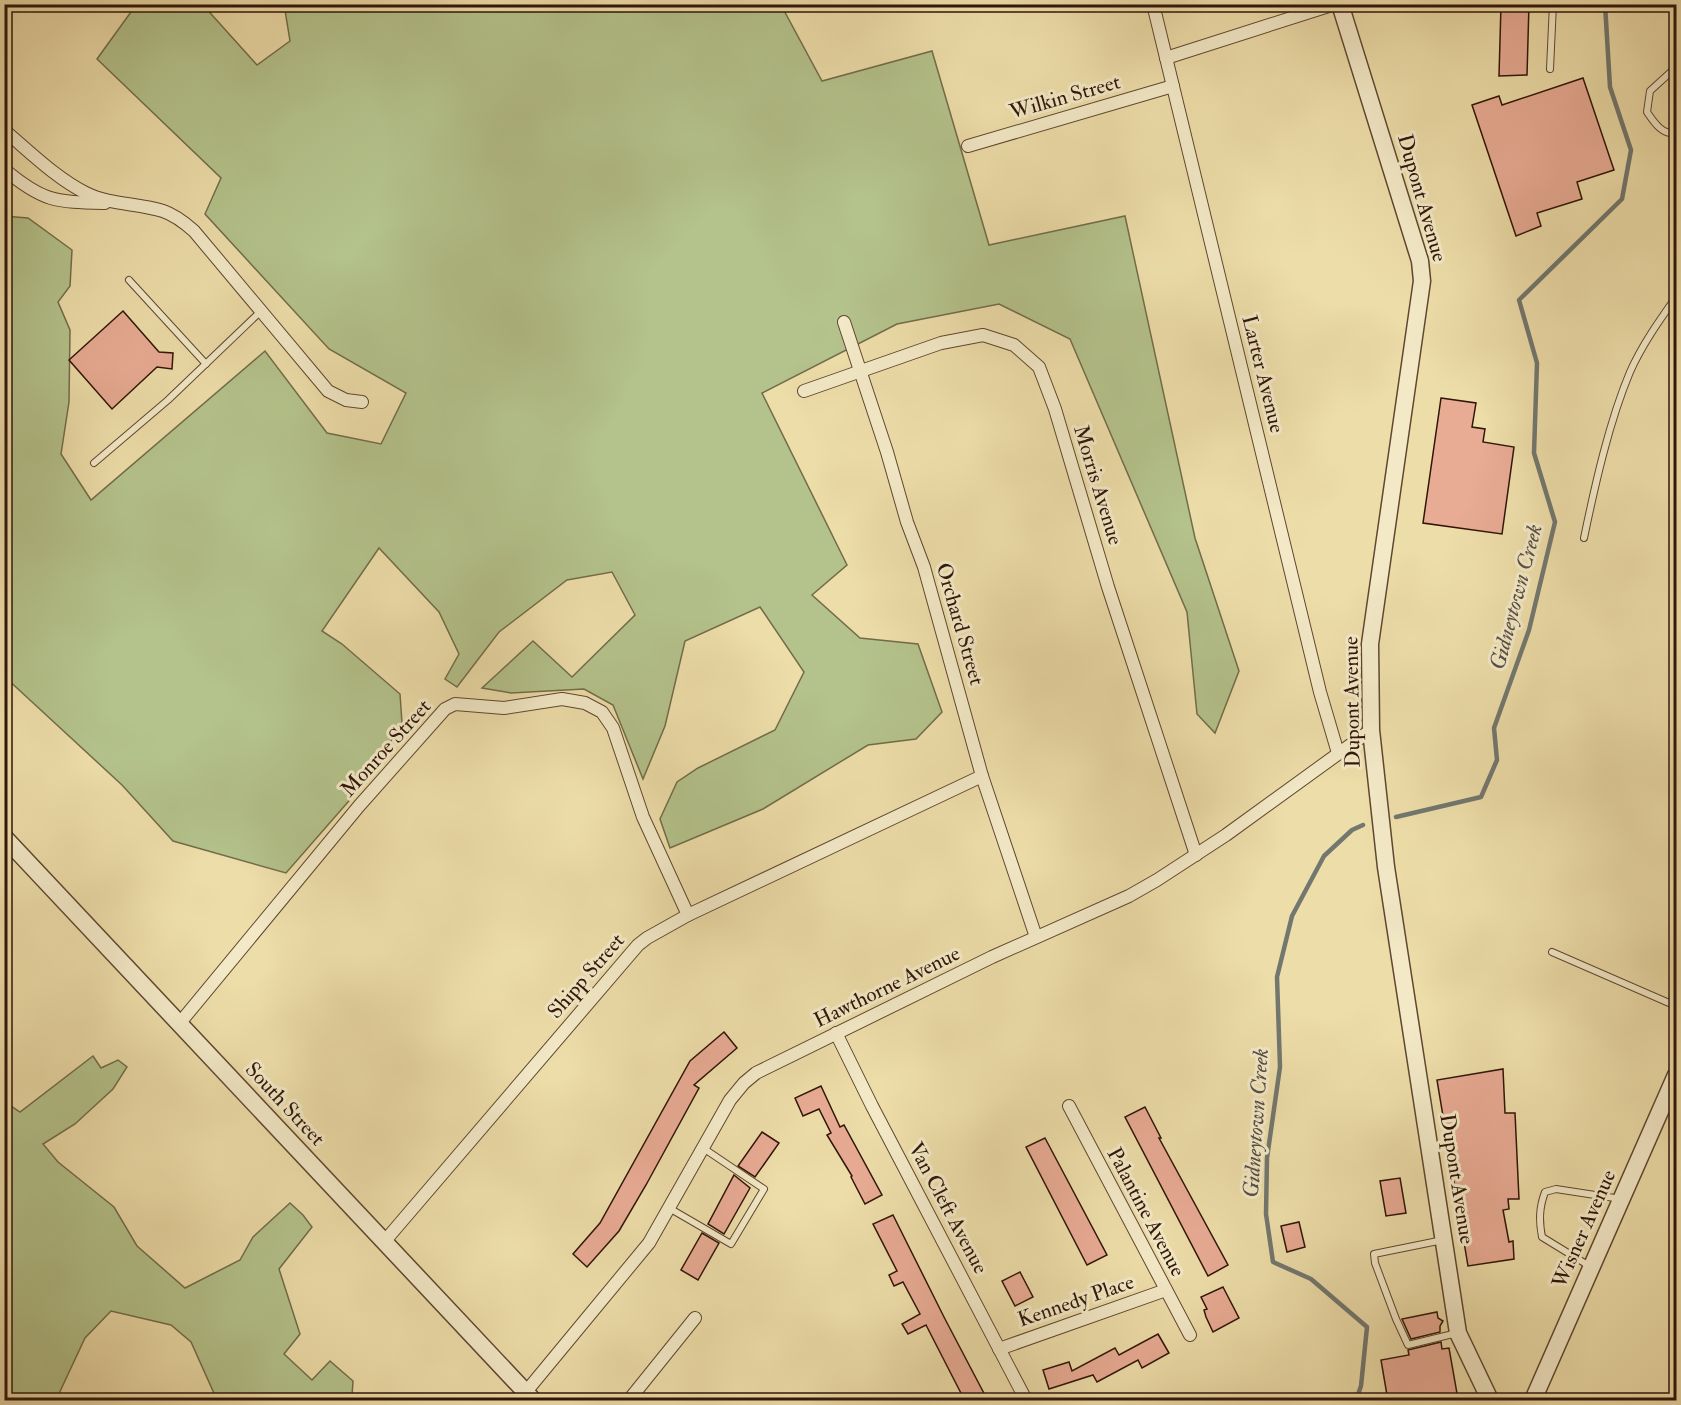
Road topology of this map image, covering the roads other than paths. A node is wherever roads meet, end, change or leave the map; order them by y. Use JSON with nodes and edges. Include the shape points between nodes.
{"nodes":[{"id":1,"x":1153,"y":4,"type":"edge"},
{"id":2,"x":1335,"y":4,"type":"edge"},
{"id":3,"x":1340,"y":4,"type":"edge"},
{"id":4,"x":1553,"y":4,"type":"edge"},
{"id":5,"x":1166,"y":58,"type":"junction"},
{"id":6,"x":1550,"y":69,"type":"dead end"},
{"id":7,"x":1673,"y":70,"type":"dead end"},
{"id":8,"x":1173,"y":86,"type":"junction"},
{"id":9,"x":4,"y":130,"type":"edge"},
{"id":10,"x":1677,"y":134,"type":"edge"},
{"id":11,"x":968,"y":146,"type":"dead end"},
{"id":12,"x":4,"y":169,"type":"edge"},
{"id":13,"x":120,"y":204,"type":"junction"},
{"id":14,"x":129,"y":280,"type":"dead end"},
{"id":15,"x":1677,"y":297,"type":"edge"},
{"id":16,"x":261,"y":311,"type":"junction"},
{"id":17,"x":844,"y":322,"type":"dead end"},
{"id":18,"x":206,"y":364,"type":"junction"},
{"id":19,"x":861,"y":372,"type":"junction"},
{"id":20,"x":804,"y":391,"type":"dead end"},
{"id":21,"x":362,"y":402,"type":"dead end"},
{"id":22,"x":94,"y":462,"type":"dead end"},
{"id":23,"x":1584,"y":538,"type":"dead end"},
{"id":24,"x":1371,"y":730,"type":"junction"},
{"id":25,"x":1338,"y":753,"type":"junction"},
{"id":26,"x":982,"y":776,"type":"junction"},
{"id":27,"x":6,"y":841,"type":"edge"},
{"id":28,"x":1196,"y":855,"type":"junction"},
{"id":29,"x":688,"y":915,"type":"junction"},
{"id":30,"x":1036,"y":937,"type":"junction"},
{"id":31,"x":1552,"y":952,"type":"dead end"},
{"id":32,"x":1677,"y":1006,"type":"edge"},
{"id":33,"x":179,"y":1024,"type":"junction"},
{"id":34,"x":836,"y":1033,"type":"junction"},
{"id":35,"x":1677,"y":1075,"type":"edge"},
{"id":36,"x":1069,"y":1106,"type":"dead end"},
{"id":37,"x":703,"y":1148,"type":"junction"},
{"id":38,"x":1622,"y":1199,"type":"junction"},
{"id":39,"x":669,"y":1208,"type":"junction"},
{"id":40,"x":1443,"y":1240,"type":"junction"},
{"id":41,"x":384,"y":1242,"type":"junction"},
{"id":42,"x":1591,"y":1268,"type":"junction"},
{"id":43,"x":1166,"y":1290,"type":"junction"},
{"id":44,"x":695,"y":1318,"type":"dead end"},
{"id":45,"x":1458,"y":1333,"type":"junction"},
{"id":46,"x":1190,"y":1335,"type":"dead end"},
{"id":47,"x":999,"y":1349,"type":"junction"},
{"id":48,"x":529,"y":1397,"type":"edge"},
{"id":49,"x":629,"y":1401,"type":"edge"},
{"id":50,"x":1026,"y":1401,"type":"edge"},
{"id":51,"x":1490,"y":1401,"type":"edge"},
{"id":52,"x":1533,"y":1401,"type":"edge"}],
"edges":[{"from":1,"to":5,"type":"street","name":"Larter Avenue"},
{"from":2,"to":5,"type":"street"},
{"from":3,"to":24,"type":"street","name":"Dupont Avenue","via":[[1420,261],[1422,281],[1370,644]]},
{"from":4,"to":6,"type":"lane"},
{"from":5,"to":8,"type":"street","name":"Larter Avenue"},
{"from":7,"to":10,"type":"lane","via":[[1650,91],[1647,112],[1658,128]]},
{"from":8,"to":11,"type":"street","name":"Wilkin Street"},
{"from":8,"to":25,"type":"street","name":"Larter Avenue"},
{"from":9,"to":13,"type":"street","via":[[87,194]]},
{"from":12,"to":13,"type":"street","via":[[38,194],[62,202]]},
{"from":13,"to":16,"type":"street","via":[[163,211],[178,218],[194,231]]},
{"from":14,"to":18,"type":"lane"},
{"from":15,"to":23,"type":"lane","via":[[1630,371],[1613,417]]},
{"from":16,"to":18,"type":"lane"},
{"from":16,"to":21,"type":"street","via":[[328,391],[346,400]]},
{"from":17,"to":19,"type":"street","name":"Orchard Street"},
{"from":18,"to":22,"type":"lane"},
{"from":19,"to":20,"type":"street","name":"Morris Avenue"},
{"from":19,"to":26,"type":"street","name":"Orchard Street","via":[[924,567]]},
{"from":19,"to":28,"type":"street","name":"Morris Avenue","via":[[941,343],[983,335],[1014,345],[1039,367]]},
{"from":24,"to":25,"type":"street","name":"Hawthorne Avenue"},
{"from":24,"to":40,"type":"street","name":"Dupont Avenue","via":[[1386,867]]},
{"from":25,"to":28,"type":"street","name":"Hawthorne Avenue"},
{"from":26,"to":29,"type":"street","name":"Shipp Street"},
{"from":26,"to":30,"type":"street","name":"Orchard Street"},
{"from":27,"to":33,"type":"street","name":"South Street"},
{"from":28,"to":30,"type":"street","name":"Hawthorne Avenue","via":[[1129,896]]},
{"from":29,"to":33,"type":"street","name":"Monroe Street","via":[[643,817],[613,728],[602,712],[585,703],[562,699],[504,708],[455,704],[445,709],[359,806]]},
{"from":29,"to":41,"type":"street","name":"Shipp Street","via":[[638,945]]},
{"from":30,"to":34,"type":"street","name":"Hawthorne Avenue"},
{"from":31,"to":32,"type":"lane"},
{"from":33,"to":41,"type":"street","name":"South Street"},
{"from":34,"to":37,"type":"street","name":"Hawthorne Avenue","via":[[756,1073],[744,1083]]},
{"from":34,"to":47,"type":"street","name":"Van Cleft Avenue"},
{"from":35,"to":38,"type":"street","name":"Wisner Avenue"},
{"from":36,"to":43,"type":"street","name":"Palantine Avenue"},
{"from":37,"to":39,"type":"street","name":"Hawthorne Avenue"},
{"from":37,"to":39,"type":"lane","via":[[764,1189],[731,1244]]},
{"from":38,"to":42,"type":"street","name":"Wisner Avenue"},
{"from":38,"to":42,"type":"lane","via":[[1556,1189],[1545,1192],[1539,1206],[1542,1237]]},
{"from":39,"to":48,"type":"street","name":"Hawthorne Avenue","via":[[649,1243]]},
{"from":40,"to":45,"type":"street","name":"Dupont Avenue"},
{"from":40,"to":45,"type":"lane","via":[[1374,1254],[1375,1263],[1408,1345]]},
{"from":41,"to":48,"type":"street","name":"South Street"},
{"from":42,"to":52,"type":"street","name":"Wisner Avenue"},
{"from":43,"to":46,"type":"street","name":"Palantine Avenue"},
{"from":43,"to":47,"type":"street","name":"Kennedy Place"},
{"from":44,"to":49,"type":"street"},
{"from":45,"to":51,"type":"street","name":"Dupont Avenue"},
{"from":47,"to":50,"type":"street","name":"Van Cleft Avenue"}]}
